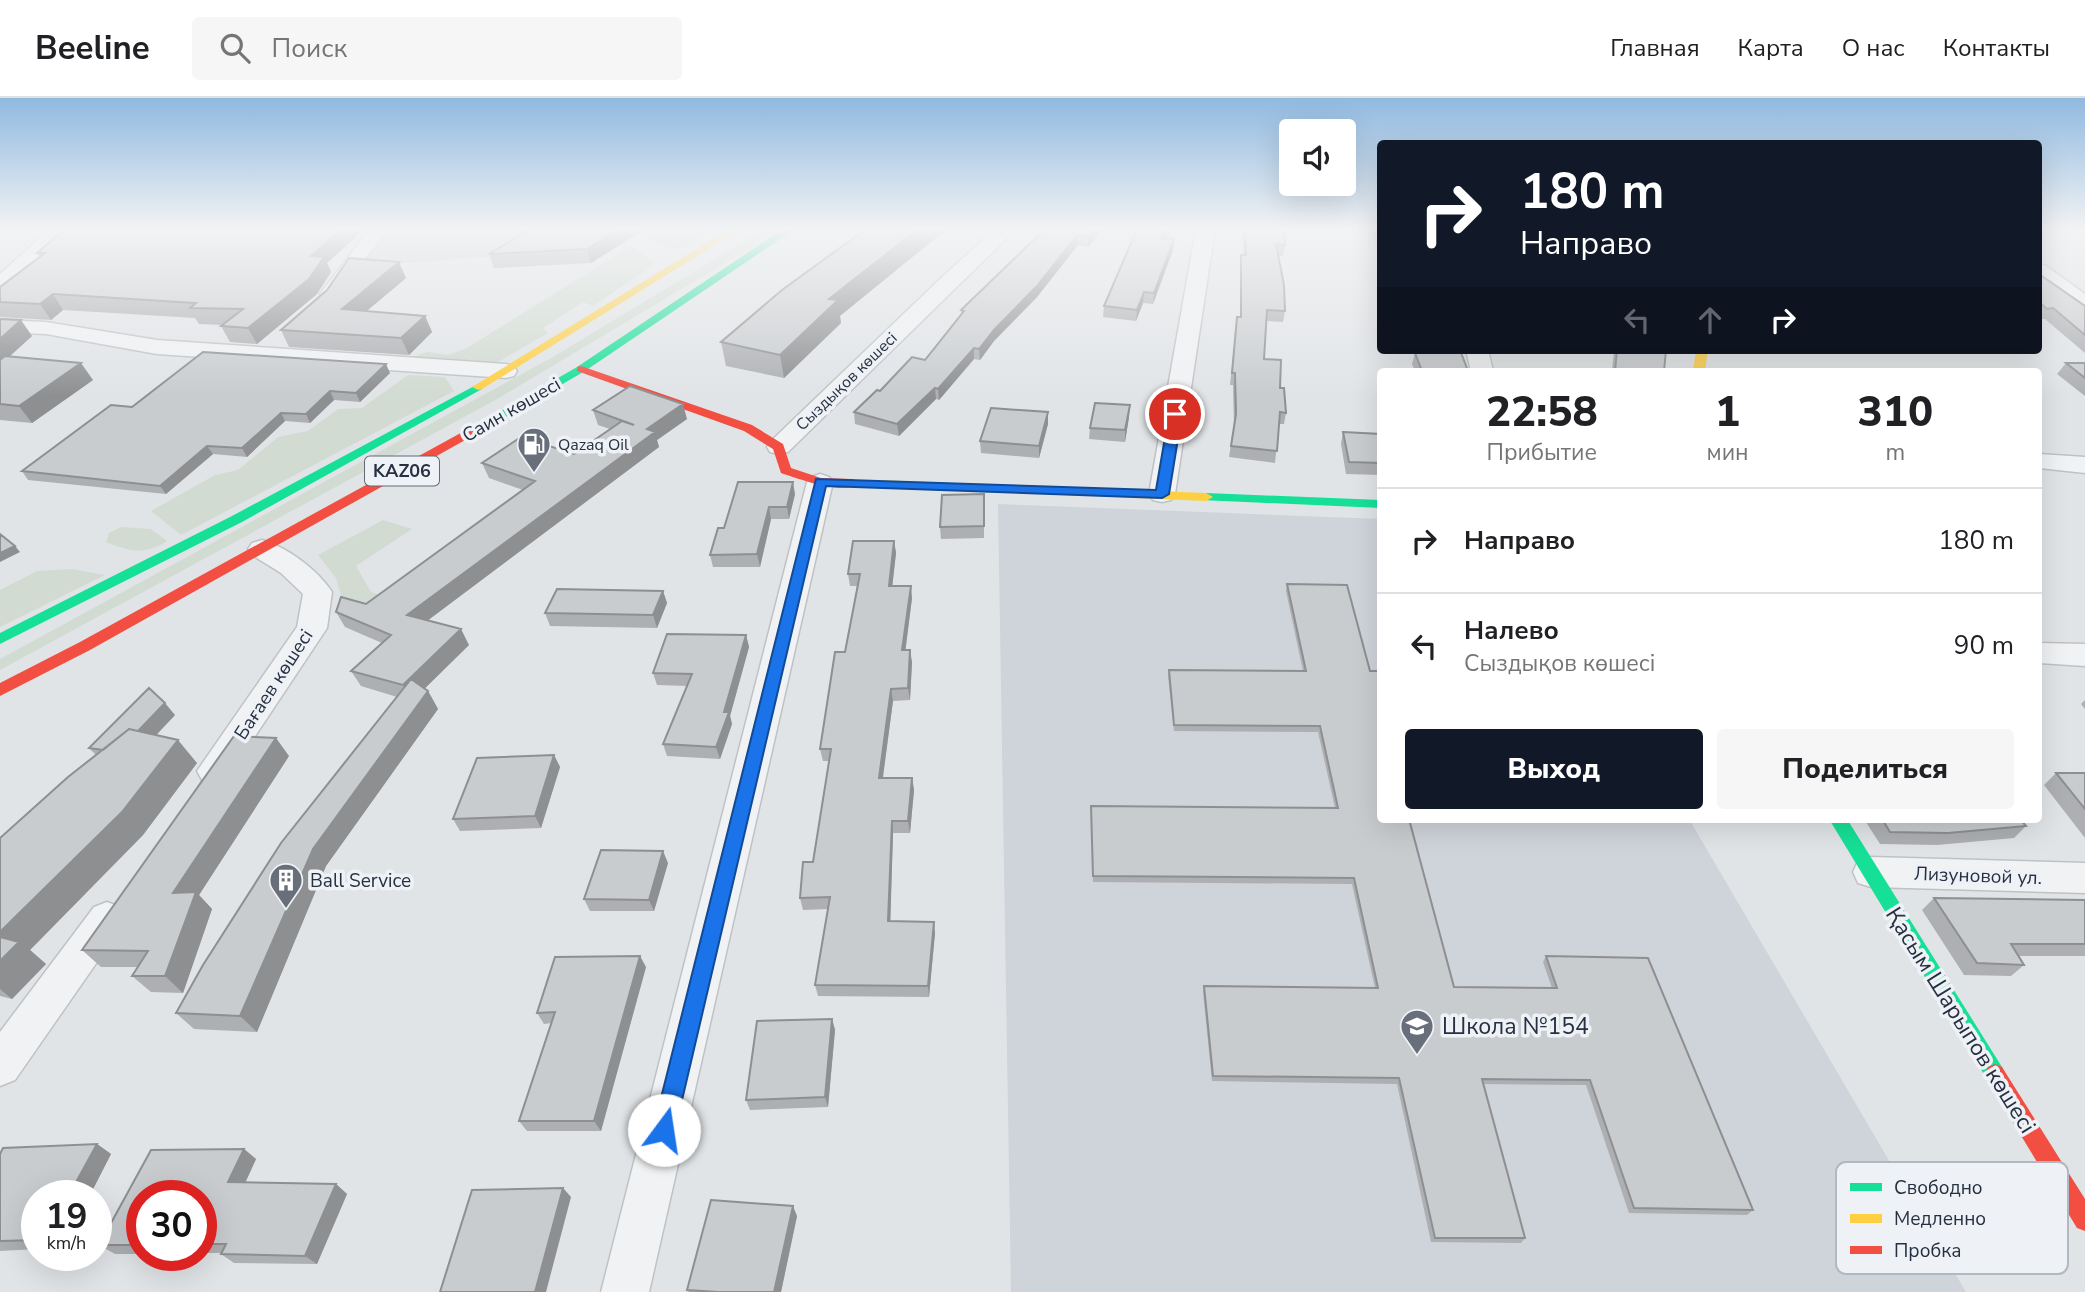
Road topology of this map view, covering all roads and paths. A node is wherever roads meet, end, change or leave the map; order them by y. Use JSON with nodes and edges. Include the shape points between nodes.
{"nodes":[{"id":1,"x":337,"y":285,"type":"edge"},
{"id":2,"x":646,"y":285,"type":"edge"},
{"id":3,"x":707,"y":285,"type":"edge"},
{"id":4,"x":945,"y":285,"type":"edge"},
{"id":5,"x":1197,"y":285,"type":"edge"},
{"id":6,"x":2059,"y":285,"type":"edge"},
{"id":7,"x":2085,"y":304,"type":"edge"},
{"id":8,"x":317,"y":308,"type":"edge"},
{"id":9,"x":0,"y":326,"type":"edge"},
{"id":10,"x":291,"y":332,"type":"edge"},
{"id":11,"x":264,"y":355,"type":"junction"},
{"id":12,"x":581,"y":369,"type":"junction"},
{"id":13,"x":506,"y":371,"type":"junction"},
{"id":14,"x":779,"y":447,"type":"junction"},
{"id":15,"x":2042,"y":461,"type":"edge"},
{"id":16,"x":2085,"y":465,"type":"edge"},
{"id":17,"x":820,"y":482,"type":"junction"},
{"id":18,"x":1162,"y":494,"type":"junction"},
{"id":19,"x":1377,"y":504,"type":"edge"},
{"id":20,"x":261,"y":549,"type":"junction"},
{"id":21,"x":0,"y":639,"type":"edge"},
{"id":22,"x":2042,"y":653,"type":"edge"},
{"id":23,"x":2085,"y":655,"type":"edge"},
{"id":24,"x":0,"y":690,"type":"edge"},
{"id":25,"x":200,"y":791,"type":"edge"},
{"id":26,"x":1840,"y":823,"type":"edge"},
{"id":27,"x":1871,"y":872,"type":"junction"},
{"id":28,"x":2085,"y":878,"type":"edge"},
{"id":29,"x":128,"y":890,"type":"edge"},
{"id":30,"x":0,"y":1066,"type":"edge"},
{"id":31,"x":2049,"y":1162,"type":"edge"},
{"id":32,"x":2068,"y":1192,"type":"edge"},
{"id":33,"x":2085,"y":1220,"type":"edge"},
{"id":34,"x":625,"y":1292,"type":"edge"}],
"edges":[{"from":1,"to":8,"type":"street"},
{"from":2,"to":13,"type":"main road","name":"Саин көшесі","number":"KАZ06"},
{"from":3,"to":12,"type":"main road","name":"Саин көшесі","number":"KАZ06"},
{"from":4,"to":14,"type":"street","name":"Сыздықов көшесі"},
{"from":5,"to":18,"type":"street"},
{"from":6,"to":7,"type":"street"},
{"from":9,"to":11,"type":"street","via":[[46,328],[158,347]]},
{"from":10,"to":11,"type":"street"},
{"from":11,"to":13,"type":"street"},
{"from":12,"to":14,"type":"main road","via":[[748,428]]},
{"from":12,"to":20,"type":"main road","name":"Саин көшесі","number":"KАZ06"},
{"from":13,"to":21,"type":"main road","name":"Саин көшесі","number":"KАZ06","via":[[237,519]]},
{"from":14,"to":17,"type":"main road","via":[[785,470]]},
{"from":15,"to":16,"type":"street"},
{"from":17,"to":18,"type":"main road"},
{"from":17,"to":34,"type":"street"},
{"from":18,"to":19,"type":"main road"},
{"from":20,"to":24,"type":"main road","name":"Саин көшесі","number":"KАZ06"},
{"from":20,"to":25,"type":"street","name":"Бағаев көшесі","via":[[291,567],[318,592],[312,628]]},
{"from":22,"to":23,"type":"street"},
{"from":26,"to":27,"type":"main road","name":"Қасым Шарыпов көшесі"},
{"from":27,"to":28,"type":"street","name":"Лизуновой ул."},
{"from":27,"to":31,"type":"main road","name":"Қасым Шарыпов көшесі"},
{"from":29,"to":30,"type":"street"},
{"from":32,"to":33,"type":"main road","name":"Қасым Шарыпов көшесі"}]}
